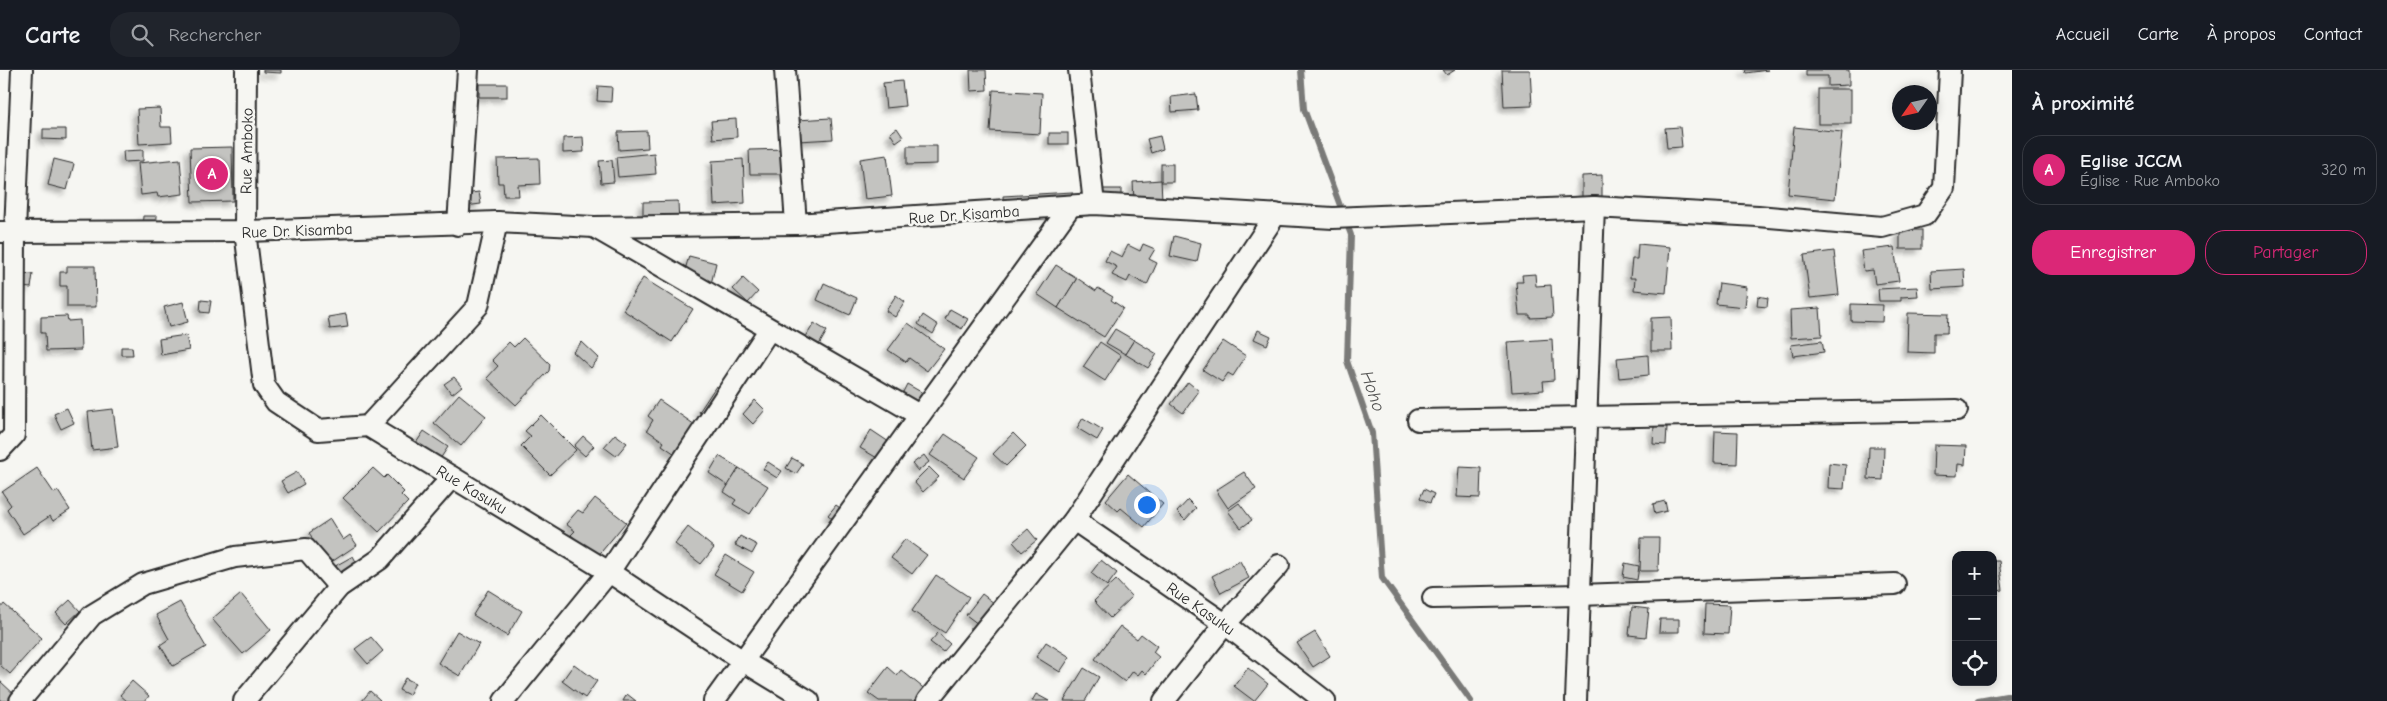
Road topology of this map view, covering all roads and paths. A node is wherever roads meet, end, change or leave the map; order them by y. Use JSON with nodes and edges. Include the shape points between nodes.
{"nodes":[{"id":1,"x":22,"y":70,"type":"edge"},
{"id":2,"x":246,"y":70,"type":"edge"},
{"id":3,"x":468,"y":70,"type":"edge"},
{"id":4,"x":785,"y":70,"type":"edge"},
{"id":5,"x":1078,"y":70,"type":"edge"},
{"id":6,"x":1950,"y":70,"type":"edge"},
{"id":7,"x":1094,"y":204,"type":"junction"},
{"id":8,"x":1070,"y":207,"type":"junction"},
{"id":9,"x":1594,"y":207,"type":"junction"},
{"id":10,"x":1276,"y":214,"type":"junction"},
{"id":11,"x":497,"y":222,"type":"junction"},
{"id":12,"x":796,"y":224,"type":"junction"},
{"id":13,"x":458,"y":225,"type":"junction"},
{"id":14,"x":594,"y":227,"type":"junction"},
{"id":15,"x":245,"y":231,"type":"junction"},
{"id":16,"x":8,"y":232,"type":"edge"},
{"id":17,"x":770,"y":330,"type":"junction"},
{"id":18,"x":1957,"y":410,"type":"dead end"},
{"id":19,"x":919,"y":415,"type":"junction"},
{"id":20,"x":1586,"y":416,"type":"junction"},
{"id":21,"x":1418,"y":420,"type":"dead end"},
{"id":22,"x":368,"y":426,"type":"junction"},
{"id":23,"x":0,"y":450,"type":"edge"},
{"id":24,"x":452,"y":477,"type":"junction"},
{"id":25,"x":1074,"y":520,"type":"junction"},
{"id":26,"x":1279,"y":565,"type":"dead end"},
{"id":27,"x":609,"y":572,"type":"junction"},
{"id":28,"x":1895,"y":584,"type":"dead end"},
{"id":29,"x":338,"y":587,"type":"junction"},
{"id":30,"x":1579,"y":595,"type":"junction"},
{"id":31,"x":1433,"y":598,"type":"dead end"},
{"id":32,"x":1225,"y":624,"type":"junction"},
{"id":33,"x":743,"y":661,"type":"junction"},
{"id":34,"x":20,"y":701,"type":"edge"},
{"id":35,"x":244,"y":701,"type":"edge"},
{"id":36,"x":504,"y":701,"type":"edge"},
{"id":37,"x":714,"y":701,"type":"edge"},
{"id":38,"x":808,"y":701,"type":"edge"},
{"id":39,"x":927,"y":701,"type":"edge"},
{"id":40,"x":1164,"y":701,"type":"edge"},
{"id":41,"x":1325,"y":701,"type":"edge"},
{"id":42,"x":1576,"y":701,"type":"edge"}],
"edges":[{"from":1,"to":16,"type":"street"},
{"from":2,"to":15,"type":"street","name":"Rue Amboko"},
{"from":3,"to":13,"type":"street"},
{"from":4,"to":12,"type":"street"},
{"from":5,"to":7,"type":"street"},
{"from":6,"to":9,"type":"street","name":"Rue Dr. Kisamba","via":[[1944,188],[1925,215],[1882,227]]},
{"from":7,"to":8,"type":"street","name":"Rue Dr. Kisamba"},
{"from":7,"to":10,"type":"street","name":"Rue Dr. Kisamba"},
{"from":8,"to":12,"type":"street","name":"Rue Dr. Kisamba"},
{"from":8,"to":19,"type":"street"},
{"from":9,"to":10,"type":"street","name":"Rue Dr. Kisamba","via":[[1333,218]]},
{"from":9,"to":20,"type":"street"},
{"from":10,"to":25,"type":"street"},
{"from":11,"to":13,"type":"street","name":"Rue Dr. Kisamba"},
{"from":11,"to":14,"type":"street","name":"Rue Dr. Kisamba"},
{"from":11,"to":22,"type":"street","via":[[478,306]]},
{"from":12,"to":14,"type":"street","name":"Rue Dr. Kisamba"},
{"from":13,"to":15,"type":"street","name":"Rue Dr. Kisamba"},
{"from":14,"to":17,"type":"street","name":"Rue Dr. Kisamba"},
{"from":15,"to":16,"type":"street","name":"Rue Dr. Kisamba"},
{"from":15,"to":22,"type":"street","via":[[264,385],[276,402],[318,430]]},
{"from":16,"to":23,"type":"street","via":[[14,435]]},
{"from":17,"to":19,"type":"street","name":"Rue Dr. Kisamba"},
{"from":17,"to":27,"type":"street"},
{"from":18,"to":20,"type":"street"},
{"from":19,"to":33,"type":"street"},
{"from":20,"to":21,"type":"street"},
{"from":20,"to":30,"type":"street"},
{"from":22,"to":24,"type":"street","name":"Rue Kasuku"},
{"from":24,"to":27,"type":"street","name":"Rue Kasuku"},
{"from":24,"to":29,"type":"street","via":[[380,559]]},
{"from":25,"to":32,"type":"street","name":"Rue Kasuku"},
{"from":25,"to":39,"type":"street"},
{"from":26,"to":32,"type":"street"},
{"from":27,"to":33,"type":"street","name":"Rue Kasuku"},
{"from":27,"to":36,"type":"street"},
{"from":28,"to":30,"type":"street"},
{"from":29,"to":34,"type":"street","via":[[306,549],[235,557],[143,584],[92,614]]},
{"from":29,"to":35,"type":"street"},
{"from":30,"to":31,"type":"street"},
{"from":30,"to":42,"type":"street"},
{"from":32,"to":40,"type":"street"},
{"from":32,"to":41,"type":"street","name":"Rue Kasuku"},
{"from":33,"to":37,"type":"street"},
{"from":33,"to":38,"type":"street","name":"Rue Kasuku"}]}
